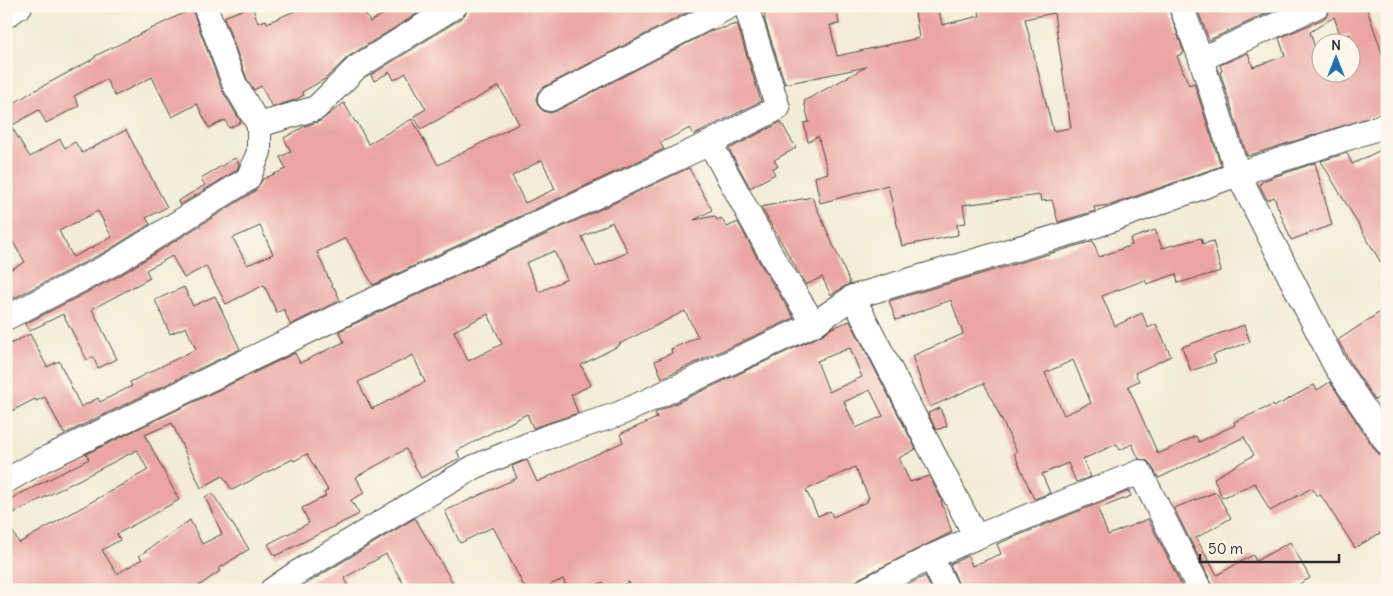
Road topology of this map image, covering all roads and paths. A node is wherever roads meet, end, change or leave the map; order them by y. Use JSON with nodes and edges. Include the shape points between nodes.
{"nodes":[{"id":1,"x":20,"y":6,"type":"edge"},
{"id":2,"x":205,"y":6,"type":"edge"},
{"id":3,"x":455,"y":6,"type":"edge"},
{"id":4,"x":730,"y":6,"type":"edge"},
{"id":5,"x":746,"y":6,"type":"edge"},
{"id":6,"x":1181,"y":6,"type":"edge"},
{"id":7,"x":1317,"y":6,"type":"edge"},
{"id":8,"x":6,"y":16,"type":"edge"},
{"id":9,"x":1201,"y":60,"type":"junction"},
{"id":10,"x":550,"y":99,"type":"dead end"},
{"id":11,"x":259,"y":125,"type":"junction"},
{"id":12,"x":1386,"y":128,"type":"edge"},
{"id":13,"x":710,"y":143,"type":"junction"},
{"id":14,"x":1238,"y":174,"type":"junction"},
{"id":15,"x":853,"y":297,"type":"junction"},
{"id":16,"x":6,"y":318,"type":"edge"},
{"id":17,"x":814,"y":324,"type":"junction"},
{"id":18,"x":1387,"y":444,"type":"edge"},
{"id":19,"x":6,"y":481,"type":"edge"},
{"id":20,"x":976,"y":537,"type":"junction"},
{"id":21,"x":931,"y":557,"type":"junction"},
{"id":22,"x":272,"y":590,"type":"edge"},
{"id":23,"x":866,"y":590,"type":"edge"},
{"id":24,"x":946,"y":590,"type":"edge"},
{"id":25,"x":1200,"y":590,"type":"edge"}],
"edges":[{"from":1,"to":8,"type":"street"},
{"from":2,"to":11,"type":"street","via":[[235,85]]},
{"from":3,"to":11,"type":"street","via":[[356,68],[316,108]]},
{"from":4,"to":10,"type":"street"},
{"from":5,"to":13,"type":"street","via":[[778,108]]},
{"from":6,"to":9,"type":"street"},
{"from":7,"to":9,"type":"street"},
{"from":9,"to":14,"type":"street"},
{"from":11,"to":16,"type":"street","via":[[259,152],[248,179],[112,264]]},
{"from":12,"to":14,"type":"street"},
{"from":13,"to":17,"type":"street","via":[[773,258]]},
{"from":13,"to":19,"type":"street","via":[[356,308]]},
{"from":14,"to":15,"type":"street","via":[[1097,225]]},
{"from":14,"to":18,"type":"street","via":[[1335,365]]},
{"from":15,"to":17,"type":"street"},
{"from":15,"to":20,"type":"street"},
{"from":17,"to":22,"type":"street","via":[[620,414],[545,438],[474,467]]},
{"from":20,"to":21,"type":"street"},
{"from":20,"to":25,"type":"street","via":[[1140,472]]},
{"from":21,"to":23,"type":"street"},
{"from":21,"to":24,"type":"street"}]}
